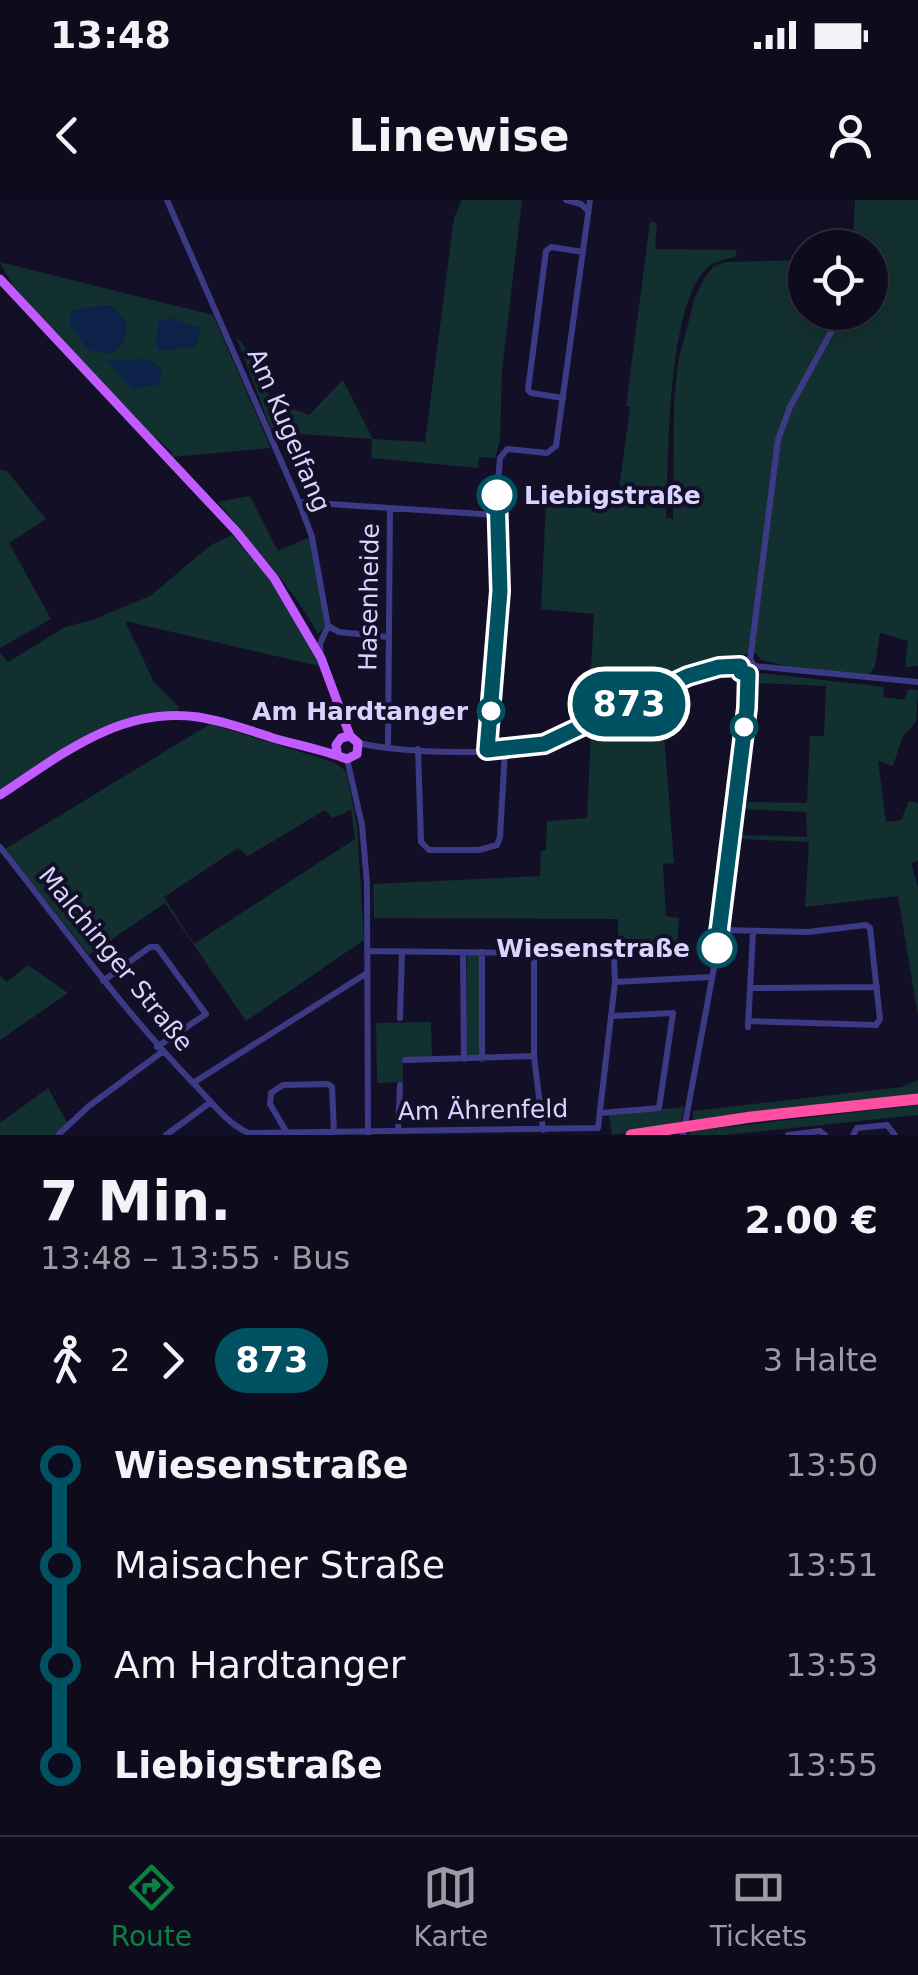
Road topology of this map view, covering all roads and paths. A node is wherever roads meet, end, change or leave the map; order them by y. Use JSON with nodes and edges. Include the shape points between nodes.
{"nodes":[{"id":1,"x":167,"y":200,"type":"edge"},
{"id":2,"x":570,"y":200,"type":"edge"},
{"id":3,"x":590,"y":200,"type":"edge"},
{"id":4,"x":588,"y":211,"type":"junction"},
{"id":5,"x":583,"y":252,"type":"junction"},
{"id":6,"x":0,"y":279,"type":"edge"},
{"id":7,"x":832,"y":330,"type":"edge"},
{"id":8,"x":562,"y":398,"type":"junction"},
{"id":9,"x":300,"y":502,"type":"junction"},
{"id":10,"x":390,"y":508,"type":"junction"},
{"id":11,"x":496,"y":515,"type":"junction"},
{"id":12,"x":328,"y":626,"type":"junction"},
{"id":13,"x":388,"y":637,"type":"junction"},
{"id":14,"x":321,"y":658,"type":"junction"},
{"id":15,"x":752,"y":664,"type":"junction"},
{"id":16,"x":740,"y":666,"type":"junction"},
{"id":17,"x":748,"y":674,"type":"junction"},
{"id":18,"x":918,"y":682,"type":"edge"},
{"id":19,"x":348,"y":748,"type":"junction"},
{"id":20,"x":388,"y":748,"type":"junction"},
{"id":21,"x":418,"y":749,"type":"junction"},
{"id":22,"x":487,"y":750,"type":"junction"},
{"id":23,"x":505,"y":750,"type":"junction"},
{"id":24,"x":0,"y":795,"type":"edge"},
{"id":25,"x":0,"y":847,"type":"edge"},
{"id":26,"x":720,"y":930,"type":"junction"},
{"id":27,"x":752,"y":932,"type":"junction"},
{"id":28,"x":368,"y":951,"type":"junction"},
{"id":29,"x":402,"y":952,"type":"junction"},
{"id":30,"x":463,"y":952,"type":"junction"},
{"id":31,"x":482,"y":952,"type":"junction"},
{"id":32,"x":534,"y":952,"type":"junction"},
{"id":33,"x":367,"y":973,"type":"junction"},
{"id":34,"x":711,"y":978,"type":"junction"},
{"id":35,"x":103,"y":980,"type":"junction"},
{"id":36,"x":615,"y":982,"type":"junction"},
{"id":37,"x":877,"y":987,"type":"junction"},
{"id":38,"x":751,"y":988,"type":"junction"},
{"id":39,"x":613,"y":1016,"type":"junction"},
{"id":40,"x":400,"y":1018,"type":"dead end"},
{"id":41,"x":160,"y":1050,"type":"junction"},
{"id":42,"x":534,"y":1056,"type":"junction"},
{"id":43,"x":464,"y":1059,"type":"junction"},
{"id":44,"x":482,"y":1059,"type":"junction"},
{"id":45,"x":405,"y":1060,"type":"dead end"},
{"id":46,"x":193,"y":1084,"type":"junction"},
{"id":47,"x":400,"y":1085,"type":"dead end"},
{"id":48,"x":918,"y":1099,"type":"edge"},
{"id":49,"x":212,"y":1102,"type":"junction"},
{"id":50,"x":601,"y":1113,"type":"junction"},
{"id":51,"x":543,"y":1130,"type":"junction"},
{"id":52,"x":398,"y":1131,"type":"junction"},
{"id":53,"x":286,"y":1133,"type":"edge"},
{"id":54,"x":249,"y":1134,"type":"edge"},
{"id":55,"x":334,"y":1134,"type":"edge"},
{"id":56,"x":368,"y":1134,"type":"edge"},
{"id":57,"x":58,"y":1135,"type":"edge"},
{"id":58,"x":166,"y":1135,"type":"edge"},
{"id":59,"x":631,"y":1135,"type":"edge"},
{"id":60,"x":682,"y":1135,"type":"edge"},
{"id":61,"x":788,"y":1135,"type":"edge"},
{"id":62,"x":825,"y":1135,"type":"edge"},
{"id":63,"x":853,"y":1135,"type":"edge"},
{"id":64,"x":895,"y":1135,"type":"edge"}],
"edges":[{"from":1,"to":9,"type":"street","name":"Am Kugelfang"},
{"from":2,"to":4,"type":"street"},
{"from":3,"to":4,"type":"street"},
{"from":4,"to":5,"type":"street"},
{"from":5,"to":8,"type":"street"},
{"from":5,"to":8,"type":"street","via":[[546,251],[528,390]]},
{"from":6,"to":14,"type":"main road","via":[[236,531],[274,578]]},
{"from":7,"to":15,"type":"street","via":[[778,440]]},
{"from":8,"to":11,"type":"street","via":[[555,449],[502,453]]},
{"from":9,"to":10,"type":"street"},
{"from":9,"to":12,"type":"street","name":"Am Kugelfang"},
{"from":10,"to":11,"type":"street"},
{"from":10,"to":13,"type":"street","name":"Hasenheide"},
{"from":11,"to":22,"type":"street","via":[[500,591]]},
{"from":12,"to":13,"type":"street"},
{"from":12,"to":14,"type":"street"},
{"from":13,"to":20,"type":"street","name":"Hasenheide"},
{"from":14,"to":19,"type":"main road"},
{"from":15,"to":16,"type":"street","via":[[744,660]]},
{"from":15,"to":17,"type":"street"},
{"from":15,"to":18,"type":"street"},
{"from":16,"to":17,"type":"street"},
{"from":16,"to":23,"type":"street","via":[[699,672],[550,742]]},
{"from":17,"to":26,"type":"street"},
{"from":19,"to":20,"type":"street"},
{"from":19,"to":24,"type":"main road","via":[[316,750],[195,716],[140,719],[92,736]]},
{"from":19,"to":28,"type":"street","via":[[367,884]]},
{"from":20,"to":21,"type":"street"},
{"from":21,"to":22,"type":"street"},
{"from":21,"to":23,"type":"street","via":[[421,842],[429,850],[497,845]]},
{"from":22,"to":23,"type":"street"},
{"from":25,"to":35,"type":"street","name":"Malchinger Straße"},
{"from":26,"to":27,"type":"street"},
{"from":26,"to":34,"type":"street"},
{"from":27,"to":37,"type":"street","via":[[869,926]]},
{"from":27,"to":38,"type":"street"},
{"from":28,"to":29,"type":"street"},
{"from":28,"to":33,"type":"street"},
{"from":29,"to":30,"type":"street"},
{"from":29,"to":40,"type":"street"},
{"from":30,"to":31,"type":"street"},
{"from":30,"to":43,"type":"street"},
{"from":31,"to":32,"type":"street"},
{"from":31,"to":44,"type":"street"},
{"from":32,"to":36,"type":"street","via":[[610,954]]},
{"from":32,"to":42,"type":"street"},
{"from":33,"to":46,"type":"street"},
{"from":33,"to":56,"type":"street"},
{"from":34,"to":36,"type":"street"},
{"from":34,"to":60,"type":"street"},
{"from":35,"to":41,"type":"street","name":"Malchinger Straße"},
{"from":35,"to":41,"type":"street","via":[[157,947],[206,1014]]},
{"from":36,"to":39,"type":"street"},
{"from":37,"to":38,"type":"street"},
{"from":37,"to":38,"type":"street","via":[[880,1019],[872,1026],[748,1024]]},
{"from":39,"to":50,"type":"street"},
{"from":39,"to":50,"type":"street","via":[[673,1013],[659,1108]]},
{"from":41,"to":46,"type":"street","name":"Malchinger Straße"},
{"from":41,"to":57,"type":"street"},
{"from":42,"to":44,"type":"street"},
{"from":42,"to":51,"type":"street"},
{"from":43,"to":44,"type":"street"},
{"from":43,"to":45,"type":"street"},
{"from":46,"to":49,"type":"street","name":"Malchinger Straße"},
{"from":47,"to":52,"type":"street"},
{"from":48,"to":59,"type":"highway"},
{"from":49,"to":54,"type":"street","name":"Malchinger Straße"},
{"from":49,"to":58,"type":"street"},
{"from":50,"to":51,"type":"street","name":"Am Ährenfeld","via":[[599,1127]]},
{"from":51,"to":52,"type":"street","name":"Am Ährenfeld"},
{"from":52,"to":56,"type":"street","name":"Am Ährenfeld"},
{"from":53,"to":54,"type":"street","name":"Malchinger Straße"},
{"from":53,"to":55,"type":"street","name":"Malchinger Straße"},
{"from":53,"to":55,"type":"street","via":[[270,1104],[272,1094],[284,1086],[328,1084]]},
{"from":55,"to":56,"type":"street","name":"Malchinger Straße"},
{"from":61,"to":62,"type":"street"},
{"from":63,"to":64,"type":"street","via":[[857,1128],[887,1125]]}]}
